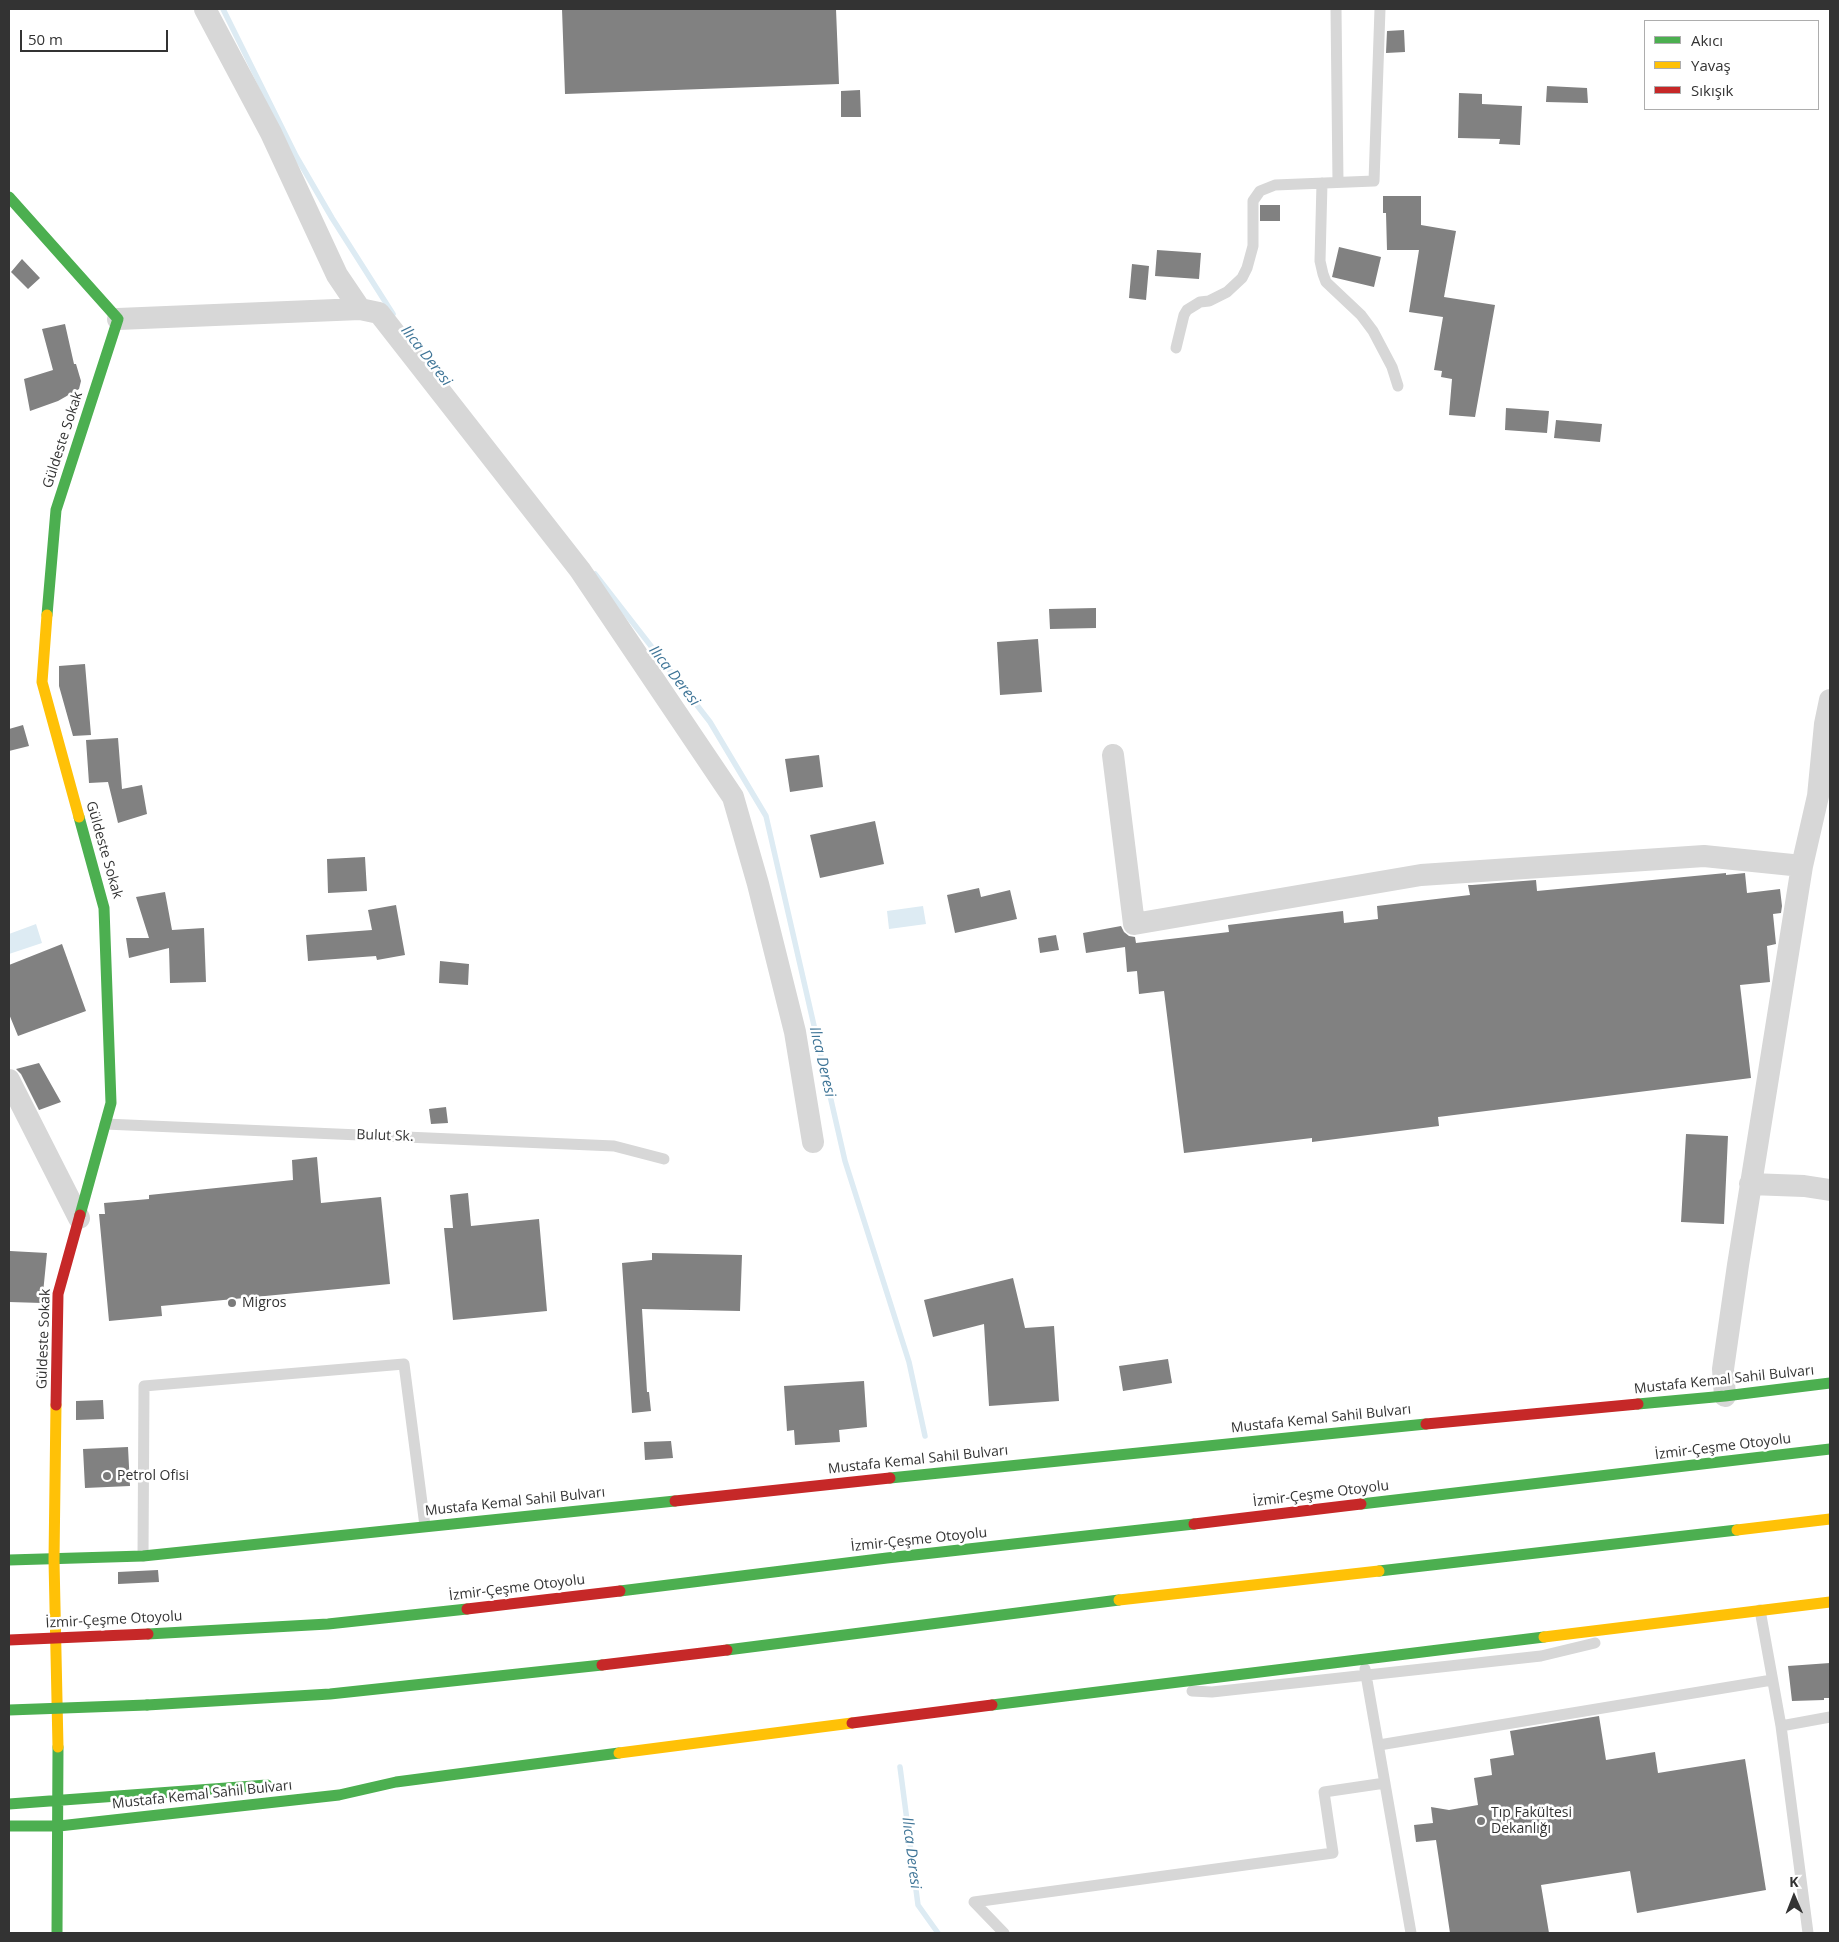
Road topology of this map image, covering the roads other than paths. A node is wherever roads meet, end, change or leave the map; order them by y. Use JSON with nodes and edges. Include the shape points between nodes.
{"nodes":[{"id":1,"x":205,"y":9,"type":"edge"},
{"id":2,"x":1336,"y":9,"type":"edge"},
{"id":3,"x":1380,"y":9,"type":"edge"},
{"id":4,"x":1338,"y":182,"type":"junction"},
{"id":5,"x":1322,"y":183,"type":"junction"},
{"id":6,"x":9,"y":197,"type":"edge"},
{"id":7,"x":360,"y":309,"type":"junction"},
{"id":8,"x":118,"y":319,"type":"junction"},
{"id":9,"x":1176,"y":348,"type":"dead end"},
{"id":10,"x":1398,"y":386,"type":"dead end"},
{"id":11,"x":1830,"y":700,"type":"edge"},
{"id":12,"x":1113,"y":755,"type":"dead end"},
{"id":13,"x":1824,"y":797,"type":"edge"},
{"id":14,"x":1802,"y":866,"type":"junction"},
{"id":15,"x":9,"y":1080,"type":"edge"},
{"id":16,"x":105,"y":1124,"type":"junction"},
{"id":17,"x":813,"y":1142,"type":"dead end"},
{"id":18,"x":664,"y":1159,"type":"dead end"},
{"id":19,"x":1750,"y":1184,"type":"junction"},
{"id":20,"x":1830,"y":1190,"type":"edge"},
{"id":21,"x":79,"y":1218,"type":"junction"},
{"id":22,"x":1830,"y":1383,"type":"edge"},
{"id":23,"x":1725,"y":1396,"type":"junction"},
{"id":24,"x":1830,"y":1449,"type":"edge"},
{"id":25,"x":1830,"y":1519,"type":"edge"},
{"id":26,"x":425,"y":1526,"type":"junction"},
{"id":27,"x":142,"y":1556,"type":"junction"},
{"id":28,"x":9,"y":1560,"type":"edge"},
{"id":29,"x":54,"y":1560,"type":"junction"},
{"id":30,"x":1830,"y":1602,"type":"edge"},
{"id":31,"x":1760,"y":1610,"type":"junction"},
{"id":32,"x":1683,"y":1620,"type":"junction"},
{"id":33,"x":9,"y":1640,"type":"edge"},
{"id":34,"x":1364,"y":1660,"type":"junction"},
{"id":35,"x":1366,"y":1674,"type":"junction"},
{"id":36,"x":1772,"y":1680,"type":"junction"},
{"id":37,"x":1125,"y":1688,"type":"junction"},
{"id":38,"x":9,"y":1710,"type":"edge"},
{"id":39,"x":1830,"y":1717,"type":"edge"},
{"id":40,"x":1781,"y":1726,"type":"junction"},
{"id":41,"x":1379,"y":1745,"type":"junction"},
{"id":42,"x":343,"y":1781,"type":"dead end"},
{"id":43,"x":396,"y":1782,"type":"junction"},
{"id":44,"x":1385,"y":1783,"type":"junction"},
{"id":45,"x":275,"y":1785,"type":"dead end"},
{"id":46,"x":59,"y":1801,"type":"junction"},
{"id":47,"x":9,"y":1804,"type":"edge"},
{"id":48,"x":9,"y":1826,"type":"edge"},
{"id":49,"x":59,"y":1826,"type":"junction"},
{"id":50,"x":58,"y":1933,"type":"edge"},
{"id":51,"x":1004,"y":1933,"type":"edge"},
{"id":52,"x":1411,"y":1933,"type":"edge"},
{"id":53,"x":1808,"y":1933,"type":"edge"}],
"edges":[{"from":1,"to":7,"type":"street","via":[[271,134],[336,275]]},
{"from":2,"to":4,"type":"lane"},
{"from":3,"to":4,"type":"lane","via":[[1374,181]]},
{"from":4,"to":5,"type":"lane"},
{"from":5,"to":9,"type":"lane","via":[[1275,185],[1260,191],[1253,201],[1253,246],[1242,278],[1227,292],[1188,310]]},
{"from":5,"to":10,"type":"lane","via":[[1322,274],[1373,331]]},
{"from":6,"to":8,"type":"main road"},
{"from":7,"to":8,"type":"street"},
{"from":7,"to":17,"type":"street","via":[[379,314],[574,563],[733,798],[795,1032]]},
{"from":8,"to":16,"type":"main road","name":"Güldeste Sokak","via":[[56,510],[42,682],[104,908],[111,1102]]},
{"from":11,"to":13,"type":"street","via":[[1825,724]]},
{"from":12,"to":14,"type":"street","via":[[1134,924],[1421,875],[1704,856]]},
{"from":13,"to":14,"type":"street"},
{"from":14,"to":19,"type":"street"},
{"from":15,"to":21,"type":"street"},
{"from":16,"to":18,"type":"lane","name":"Bulut Sk.","via":[[614,1146]]},
{"from":16,"to":21,"type":"main road","name":"Güldeste Sokak"},
{"from":19,"to":20,"type":"street"},
{"from":19,"to":23,"type":"street","via":[[1723,1369]]},
{"from":21,"to":29,"type":"main road","name":"Güldeste Sokak","via":[[58,1294]]},
{"from":22,"to":23,"type":"main road","name":"Mustafa Kemal Sahil Bulvarı"},
{"from":23,"to":26,"type":"main road","name":"Mustafa Kemal Sahil Bulvarı","via":[[1318,1434]]},
{"from":24,"to":33,"type":"main road","name":"İzmir-Çeşme Otoyolu","bridge":true,"via":[[328,1624]]},
{"from":25,"to":38,"type":"main road","bridge":true,"via":[[1109,1601],[681,1656],[330,1694],[147,1706]]},
{"from":26,"to":27,"type":"main road","name":"Mustafa Kemal Sahil Bulvarı"},
{"from":26,"to":27,"type":"lane","via":[[404,1364],[144,1386]]},
{"from":27,"to":29,"type":"main road","name":"Mustafa Kemal Sahil Bulvarı"},
{"from":28,"to":29,"type":"main road","name":"Mustafa Kemal Sahil Bulvarı"},
{"from":29,"to":46,"type":"main road","name":"Güldeste Sokak"},
{"from":30,"to":31,"type":"main road","name":"Mustafa Kemal Sahil Bulvarı"},
{"from":31,"to":32,"type":"main road","name":"Mustafa Kemal Sahil Bulvarı"},
{"from":31,"to":36,"type":"lane"},
{"from":32,"to":34,"type":"main road","name":"Mustafa Kemal Sahil Bulvarı"},
{"from":32,"to":35,"type":"lane","via":[[1540,1656]]},
{"from":34,"to":35,"type":"lane"},
{"from":34,"to":37,"type":"main road","name":"Mustafa Kemal Sahil Bulvarı"},
{"from":35,"to":37,"type":"lane","via":[[1212,1692]]},
{"from":35,"to":41,"type":"lane"},
{"from":36,"to":40,"type":"lane"},
{"from":36,"to":41,"type":"lane"},
{"from":37,"to":43,"type":"main road","name":"Mustafa Kemal Sahil Bulvarı"},
{"from":39,"to":40,"type":"lane"},
{"from":40,"to":53,"type":"lane"},
{"from":41,"to":44,"type":"lane"},
{"from":42,"to":43,"type":"main road","name":"Mustafa Kemal Sahil Bulvarı"},
{"from":43,"to":49,"type":"main road","name":"Mustafa Kemal Sahil Bulvarı","via":[[338,1795]]},
{"from":44,"to":51,"type":"lane","via":[[1324,1792],[1333,1853],[974,1902]]},
{"from":44,"to":52,"type":"lane"},
{"from":45,"to":46,"type":"main road","name":"Mustafa Kemal Sahil Bulvarı"},
{"from":46,"to":47,"type":"main road","name":"Mustafa Kemal Sahil Bulvarı"},
{"from":46,"to":49,"type":"main road","name":"Güldeste Sokak"},
{"from":48,"to":49,"type":"main road","name":"Mustafa Kemal Sahil Bulvarı"},
{"from":49,"to":50,"type":"main road","name":"Güldeste Sokak"}]}
